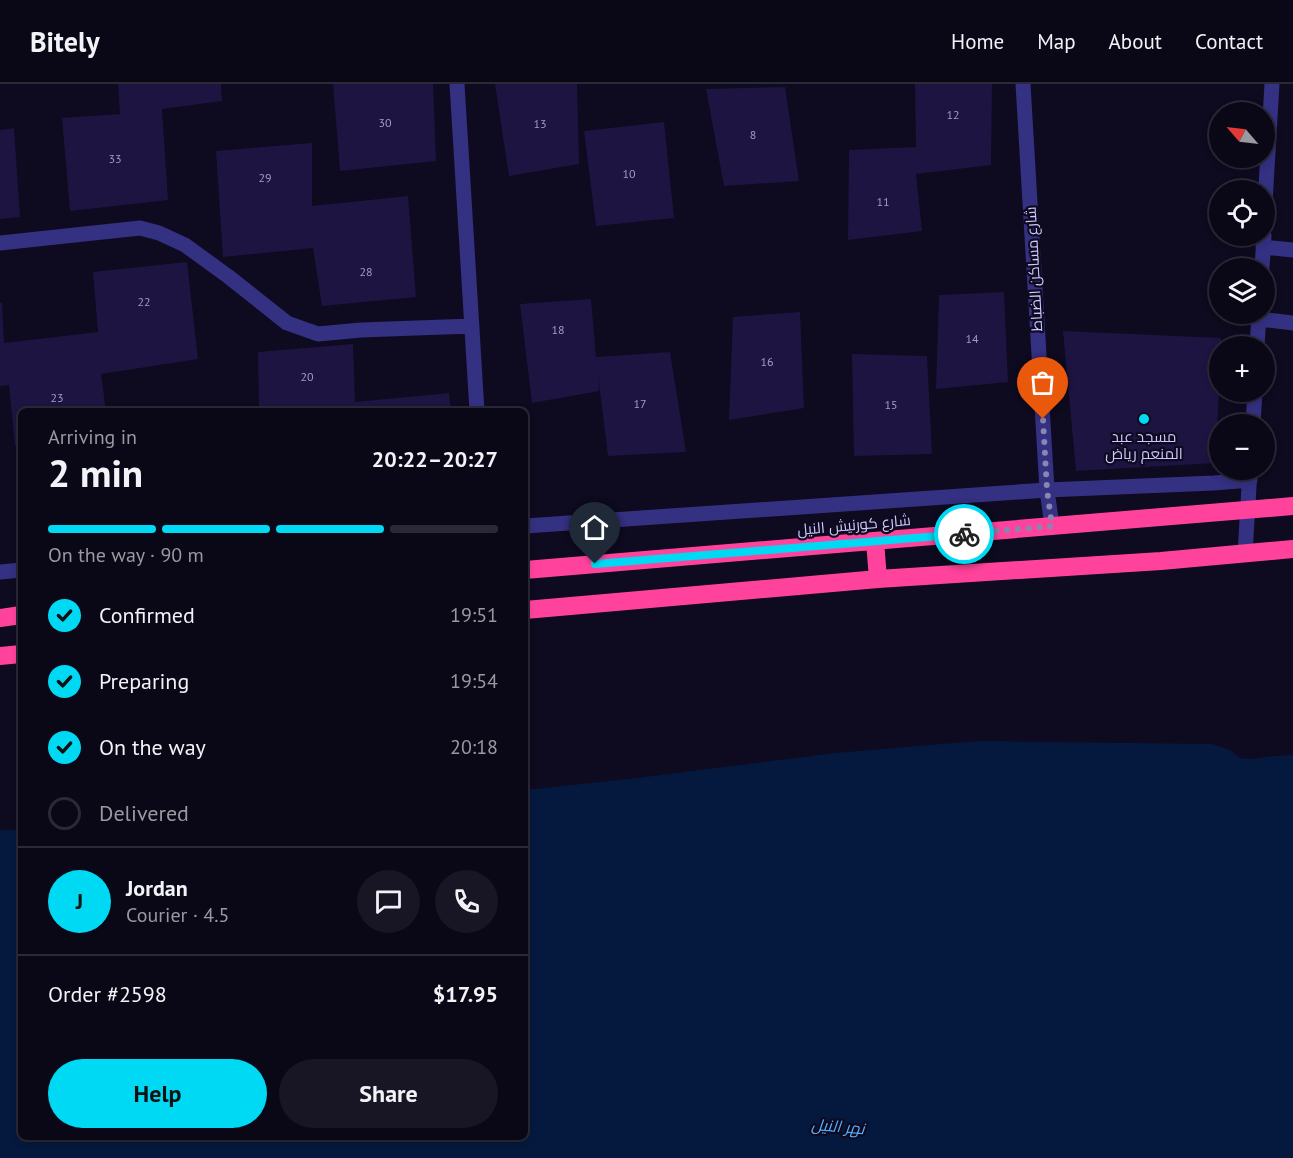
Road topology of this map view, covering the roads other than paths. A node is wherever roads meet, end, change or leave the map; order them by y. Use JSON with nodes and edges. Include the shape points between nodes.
{"nodes":[{"id":1,"x":457,"y":84,"type":"edge"},
{"id":2,"x":1023,"y":84,"type":"edge"},
{"id":3,"x":1272,"y":84,"type":"edge"},
{"id":4,"x":1266,"y":180,"type":"edge"},
{"id":5,"x":0,"y":243,"type":"edge"},
{"id":6,"x":1275,"y":245,"type":"edge"},
{"id":7,"x":1293,"y":250,"type":"edge"},
{"id":8,"x":1275,"y":319,"type":"edge"},
{"id":9,"x":1293,"y":323,"type":"edge"},
{"id":10,"x":472,"y":326,"type":"junction"},
{"id":11,"x":477,"y":408,"type":"edge"},
{"id":12,"x":1228,"y":480,"type":"edge"},
{"id":13,"x":1250,"y":480,"type":"edge"},
{"id":14,"x":1047,"y":490,"type":"junction"},
{"id":15,"x":1293,"y":506,"type":"edge"},
{"id":16,"x":1248,"y":510,"type":"junction"},
{"id":17,"x":528,"y":526,"type":"edge"},
{"id":18,"x":1052,"y":526,"type":"junction"},
{"id":19,"x":876,"y":541,"type":"junction"},
{"id":20,"x":1293,"y":549,"type":"edge"},
{"id":21,"x":1245,"y":554,"type":"junction"},
{"id":22,"x":18,"y":570,"type":"edge"},
{"id":23,"x":528,"y":570,"type":"edge"},
{"id":24,"x":0,"y":572,"type":"edge"},
{"id":25,"x":878,"y":579,"type":"junction"},
{"id":26,"x":528,"y":610,"type":"edge"},
{"id":27,"x":18,"y":615,"type":"edge"},
{"id":28,"x":0,"y":618,"type":"edge"},
{"id":29,"x":18,"y":654,"type":"edge"},
{"id":30,"x":0,"y":656,"type":"edge"}],
"edges":[{"from":1,"to":10,"type":"street"},
{"from":2,"to":14,"type":"street","name":"شارع مساكن الضباط"},
{"from":3,"to":4,"type":"street"},
{"from":5,"to":10,"type":"street","via":[[140,228],[185,245],[287,323],[318,334]]},
{"from":6,"to":7,"type":"street"},
{"from":8,"to":9,"type":"street"},
{"from":10,"to":11,"type":"street"},
{"from":12,"to":14,"type":"street"},
{"from":13,"to":16,"type":"street"},
{"from":14,"to":17,"type":"street"},
{"from":14,"to":18,"type":"street","name":"شارع مساكن الضباط"},
{"from":15,"to":16,"type":"highway","name":"شارع كورنيش النيل"},
{"from":16,"to":18,"type":"highway","name":"شارع كورنيش النيل"},
{"from":16,"to":21,"type":"street"},
{"from":18,"to":19,"type":"highway","name":"شارع كورنيش النيل"},
{"from":19,"to":23,"type":"highway","name":"شارع كورنيش النيل"},
{"from":19,"to":25,"type":"highway"},
{"from":20,"to":21,"type":"highway"},
{"from":21,"to":25,"type":"highway"},
{"from":22,"to":24,"type":"street"},
{"from":25,"to":26,"type":"highway"},
{"from":27,"to":28,"type":"highway"},
{"from":29,"to":30,"type":"highway"}]}
